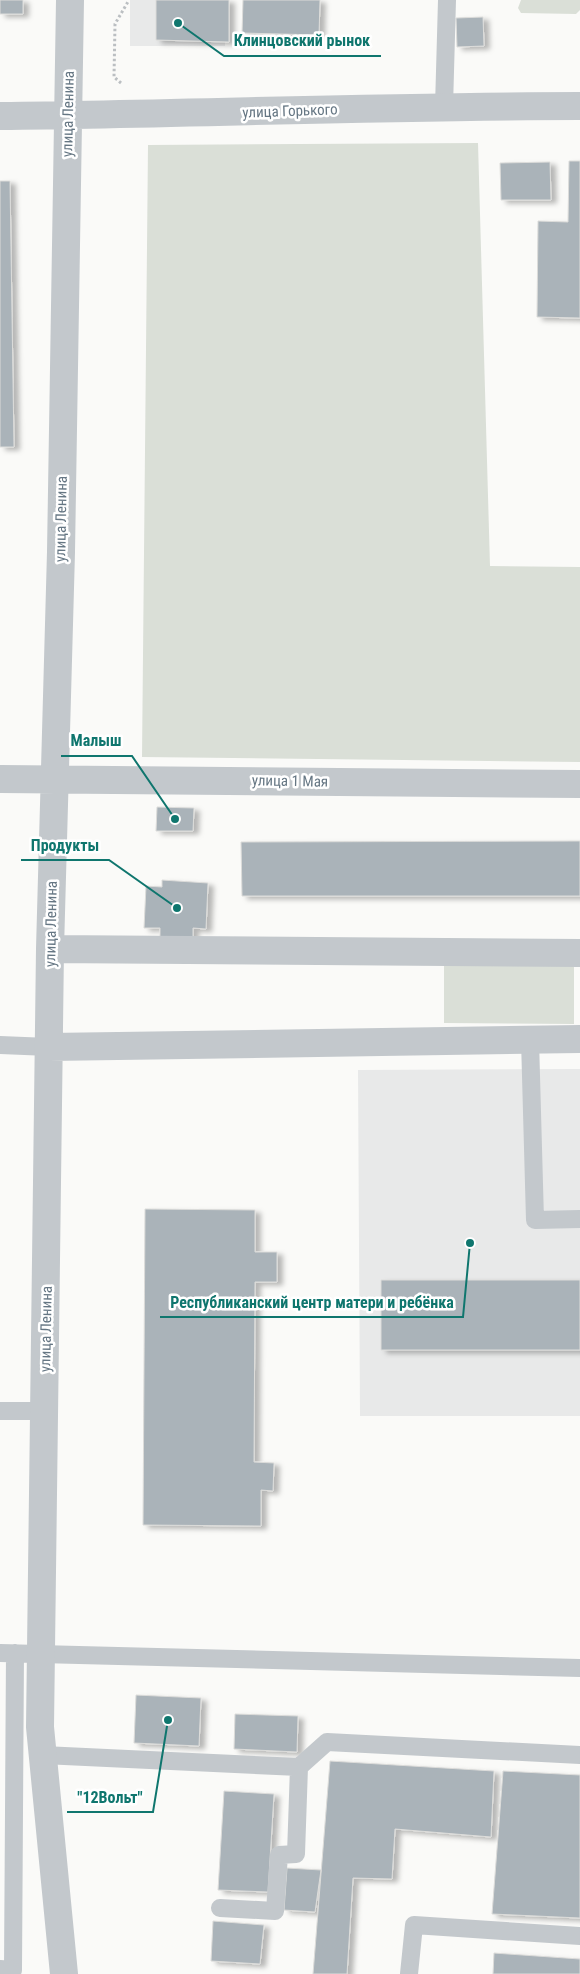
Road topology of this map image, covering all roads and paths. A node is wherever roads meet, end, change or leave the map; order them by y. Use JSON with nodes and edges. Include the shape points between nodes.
{"nodes":[{"id":1,"x":70,"y":0,"type":"edge"},
{"id":2,"x":129,"y":0,"type":"edge"},
{"id":3,"x":447,"y":0,"type":"edge"},
{"id":4,"x":122,"y":83,"type":"dead end"},
{"id":5,"x":580,"y":106,"type":"edge"},
{"id":6,"x":444,"y":107,"type":"junction"},
{"id":7,"x":69,"y":115,"type":"junction"},
{"id":8,"x":0,"y":116,"type":"edge"},
{"id":9,"x":0,"y":779,"type":"edge"},
{"id":10,"x":55,"y":779,"type":"junction"},
{"id":11,"x":580,"y":784,"type":"edge"},
{"id":12,"x":50,"y":949,"type":"junction"},
{"id":13,"x":580,"y":953,"type":"edge"},
{"id":14,"x":580,"y":1039,"type":"edge"},
{"id":15,"x":530,"y":1040,"type":"junction"},
{"id":16,"x":0,"y":1045,"type":"edge"},
{"id":17,"x":49,"y":1047,"type":"junction"},
{"id":18,"x":580,"y":1219,"type":"edge"},
{"id":19,"x":0,"y":1411,"type":"edge"},
{"id":20,"x":45,"y":1411,"type":"junction"},
{"id":21,"x":7,"y":1653,"type":"edge"},
{"id":22,"x":42,"y":1655,"type":"junction"},
{"id":23,"x":580,"y":1668,"type":"edge"},
{"id":24,"x":43,"y":1755,"type":"junction"},
{"id":25,"x":580,"y":1755,"type":"edge"},
{"id":26,"x":299,"y":1767,"type":"junction"},
{"id":27,"x":220,"y":1908,"type":"dead end"},
{"id":28,"x":580,"y":1936,"type":"edge"},
{"id":29,"x":0,"y":1969,"type":"edge"},
{"id":30,"x":64,"y":1974,"type":"edge"},
{"id":31,"x":409,"y":1974,"type":"edge"}],
"edges":[{"from":1,"to":7,"type":"street","name":"улица Ленина"},
{"from":2,"to":4,"type":"path","via":[[115,24],[114,77]]},
{"from":3,"to":6,"type":"lane"},
{"from":5,"to":6,"type":"street","name":"улица Горького"},
{"from":6,"to":7,"type":"street","name":"улица Горького"},
{"from":7,"to":8,"type":"street","name":"улица Горького"},
{"from":7,"to":10,"type":"street","name":"улица Ленина"},
{"from":9,"to":10,"type":"street","name":"улица 1 Мая"},
{"from":10,"to":11,"type":"street","name":"улица 1 Мая"},
{"from":10,"to":12,"type":"street","name":"улица Ленина"},
{"from":12,"to":13,"type":"street"},
{"from":12,"to":17,"type":"street","name":"улица Ленина"},
{"from":14,"to":15,"type":"street"},
{"from":15,"to":17,"type":"street"},
{"from":15,"to":18,"type":"lane","via":[[534,1220]]},
{"from":16,"to":17,"type":"lane"},
{"from":17,"to":20,"type":"street","name":"улица Ленина"},
{"from":19,"to":20,"type":"lane"},
{"from":20,"to":22,"type":"street","name":"улица Ленина"},
{"from":21,"to":22,"type":"lane"},
{"from":21,"to":29,"type":"lane","via":[[13,1970]]},
{"from":22,"to":23,"type":"lane"},
{"from":22,"to":24,"type":"street","name":"улица Ленина","via":[[40,1727]]},
{"from":24,"to":26,"type":"lane"},
{"from":24,"to":30,"type":"street","name":"улица Ленина"},
{"from":25,"to":26,"type":"lane","via":[[327,1742]]},
{"from":26,"to":27,"type":"lane","via":[[296,1854],[279,1855],[275,1911]]},
{"from":28,"to":31,"type":"lane","via":[[414,1925]]}]}
